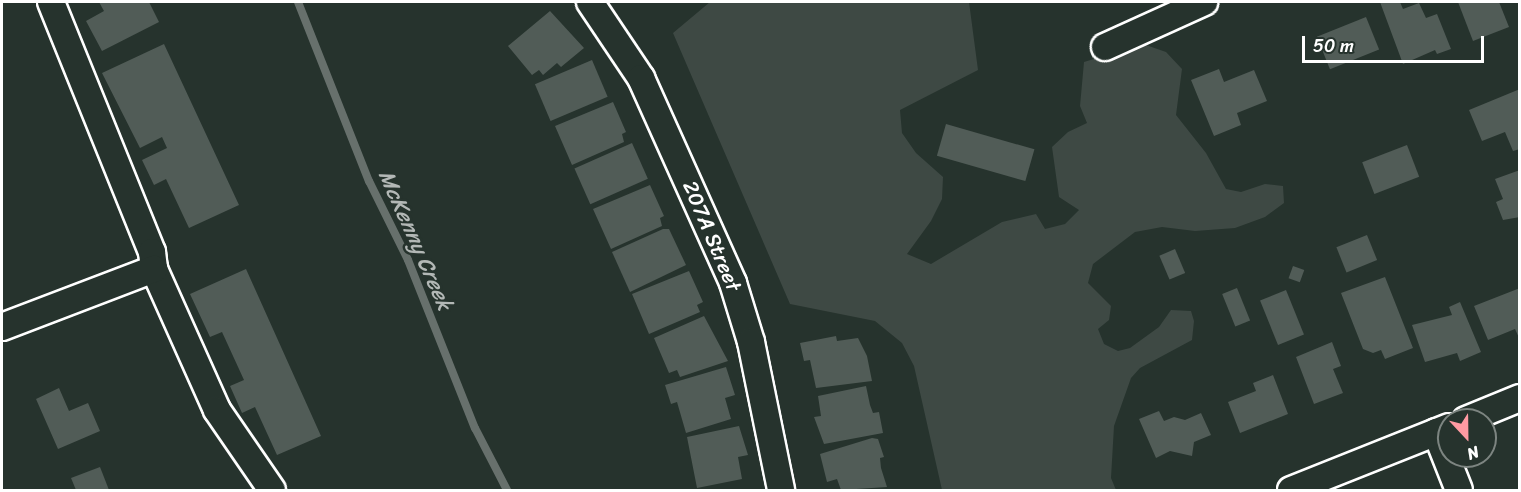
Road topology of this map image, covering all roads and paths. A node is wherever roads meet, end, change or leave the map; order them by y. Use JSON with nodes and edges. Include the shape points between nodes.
{"nodes":[{"id":1,"x":51,"y":2,"type":"edge"},
{"id":2,"x":590,"y":2,"type":"edge"},
{"id":3,"x":1204,"y":2,"type":"edge"},
{"id":4,"x":1105,"y":46,"type":"dead end"},
{"id":5,"x":154,"y":269,"type":"junction"},
{"id":6,"x":2,"y":327,"type":"edge"},
{"id":7,"x":1520,"y":398,"type":"edge"},
{"id":8,"x":1495,"y":408,"type":"edge"},
{"id":9,"x":1437,"y":431,"type":"edge"},
{"id":10,"x":1453,"y":468,"type":"edge"},
{"id":11,"x":272,"y":490,"type":"edge"},
{"id":12,"x":781,"y":490,"type":"edge"},
{"id":13,"x":1291,"y":490,"type":"edge"},
{"id":14,"x":1459,"y":490,"type":"edge"}],
"edges":[{"from":1,"to":5,"type":"street","via":[[152,252]]},
{"from":2,"to":12,"type":"street","name":"207A Street","via":[[642,78],[733,283],[751,342]]},
{"from":3,"to":4,"type":"street"},
{"from":5,"to":6,"type":"street"},
{"from":5,"to":11,"type":"street","via":[[217,410]]},
{"from":7,"to":8,"type":"street"},
{"from":9,"to":13,"type":"street"},
{"from":10,"to":14,"type":"street"}]}
